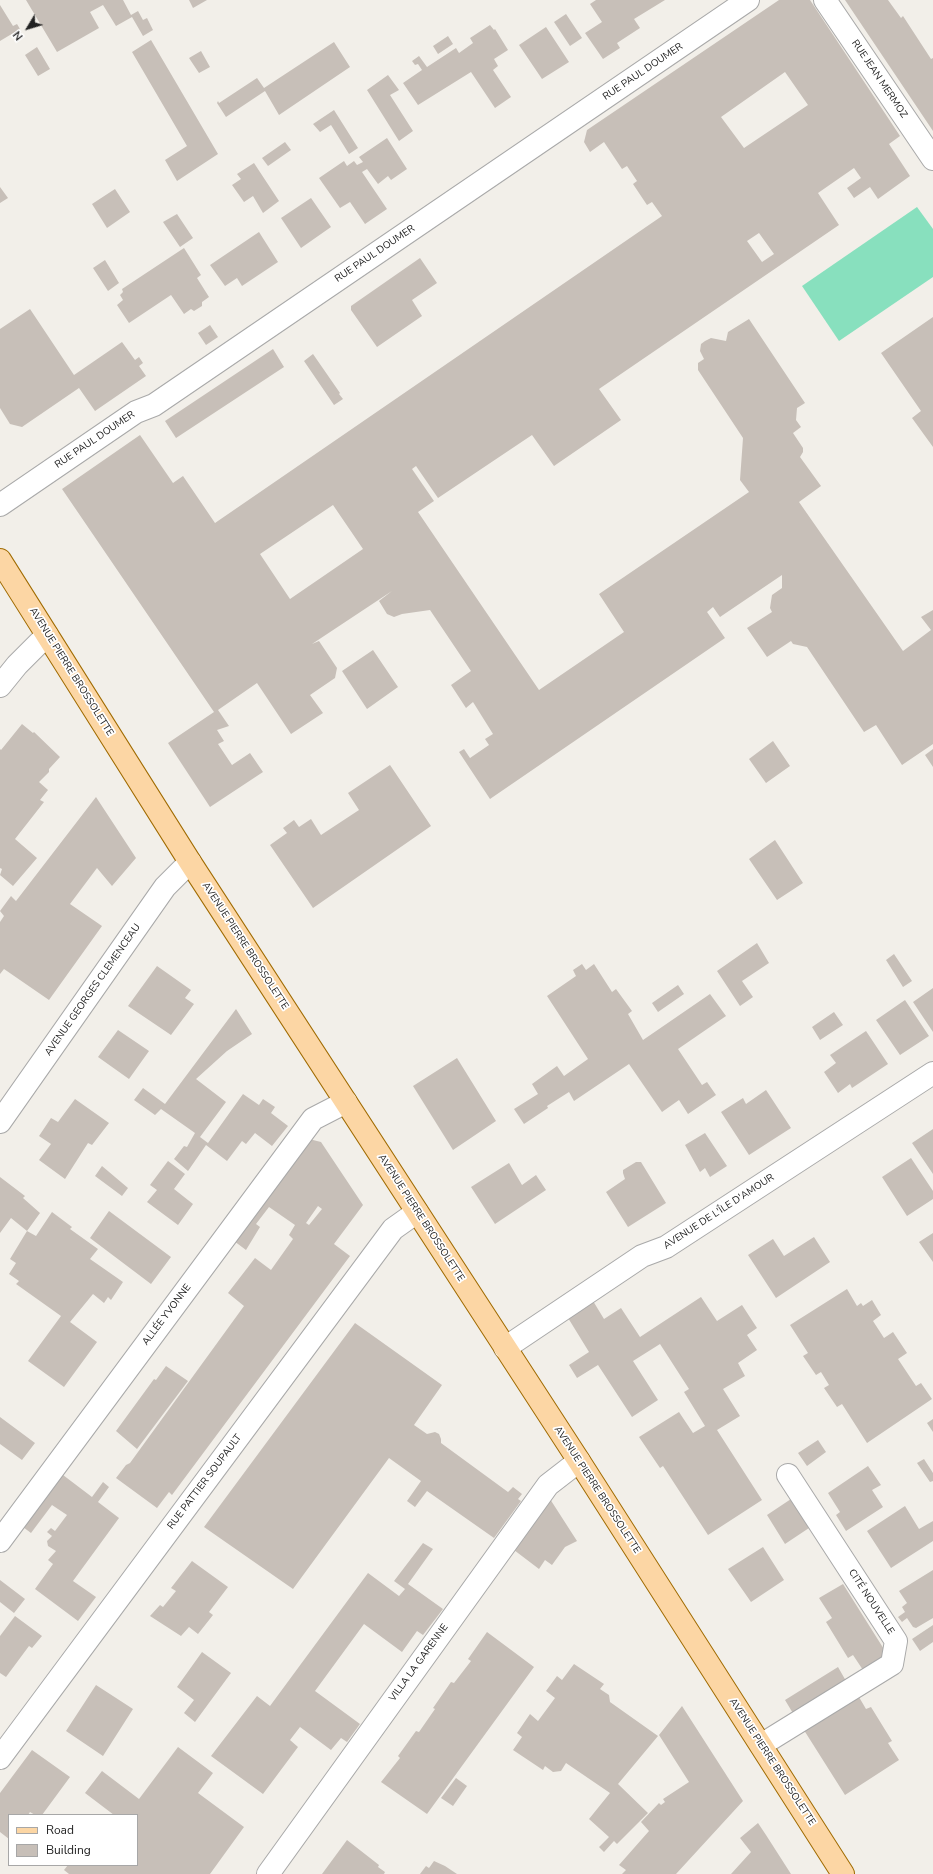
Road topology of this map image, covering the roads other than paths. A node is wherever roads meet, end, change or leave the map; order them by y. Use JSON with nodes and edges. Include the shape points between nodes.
{"nodes":[{"id":1,"x":748,"y":0,"type":"edge"},
{"id":2,"x":825,"y":0,"type":"edge"},
{"id":3,"x":933,"y":159,"type":"edge"},
{"id":4,"x":0,"y":505,"type":"edge"},
{"id":5,"x":0,"y":560,"type":"edge"},
{"id":6,"x":48,"y":635,"type":"junction"},
{"id":7,"x":0,"y":686,"type":"edge"},
{"id":8,"x":190,"y":862,"type":"junction"},
{"id":9,"x":933,"y":1073,"type":"edge"},
{"id":10,"x":346,"y":1102,"type":"junction"},
{"id":11,"x":0,"y":1122,"type":"edge"},
{"id":12,"x":417,"y":1212,"type":"junction"},
{"id":13,"x":505,"y":1348,"type":"junction"},
{"id":14,"x":579,"y":1461,"type":"junction"},
{"id":15,"x":788,"y":1474,"type":"dead end"},
{"id":16,"x":0,"y":1541,"type":"edge"},
{"id":17,"x":761,"y":1745,"type":"junction"},
{"id":18,"x":0,"y":1758,"type":"edge"},
{"id":19,"x":268,"y":1874,"type":"edge"},
{"id":20,"x":844,"y":1874,"type":"edge"}],
"edges":[{"from":1,"to":4,"type":"street","name":"RUE PAUL DOUMER","via":[[154,405],[136,412]]},
{"from":2,"to":3,"type":"street","name":"RUE JEAN MERMOZ"},
{"from":5,"to":6,"type":"main road","name":"AVENUE PIERRE BROSSOLETTE"},
{"from":6,"to":7,"type":"street"},
{"from":6,"to":8,"type":"main road","name":"AVENUE PIERRE BROSSOLETTE"},
{"from":8,"to":10,"type":"main road","name":"AVENUE PIERRE BROSSOLETTE"},
{"from":8,"to":11,"type":"street","name":"AVENUE GEORGES CLEMENCEAU","via":[[165,888]]},
{"from":9,"to":13,"type":"street","name":"AVENUE DE L'ÎLE D'AMOUR","via":[[666,1247],[642,1256]]},
{"from":10,"to":12,"type":"main road","name":"AVENUE PIERRE BROSSOLETTE"},
{"from":10,"to":16,"type":"street","name":"ALLÉE YVONNE","via":[[313,1119]]},
{"from":12,"to":13,"type":"main road","name":"AVENUE PIERRE BROSSOLETTE"},
{"from":12,"to":18,"type":"street","name":"RUE PATTIER SOUPAULT","via":[[392,1229]]},
{"from":13,"to":14,"type":"main road","name":"AVENUE PIERRE BROSSOLETTE"},
{"from":14,"to":17,"type":"main road","name":"AVENUE PIERRE BROSSOLETTE"},
{"from":14,"to":19,"type":"street","name":"VILLA LA GARENNE","via":[[548,1485]]},
{"from":15,"to":17,"type":"street","name":"CITÉ NOUVELLE","via":[[896,1641],[892,1664]]},
{"from":17,"to":20,"type":"main road","name":"AVENUE PIERRE BROSSOLETTE"}]}
